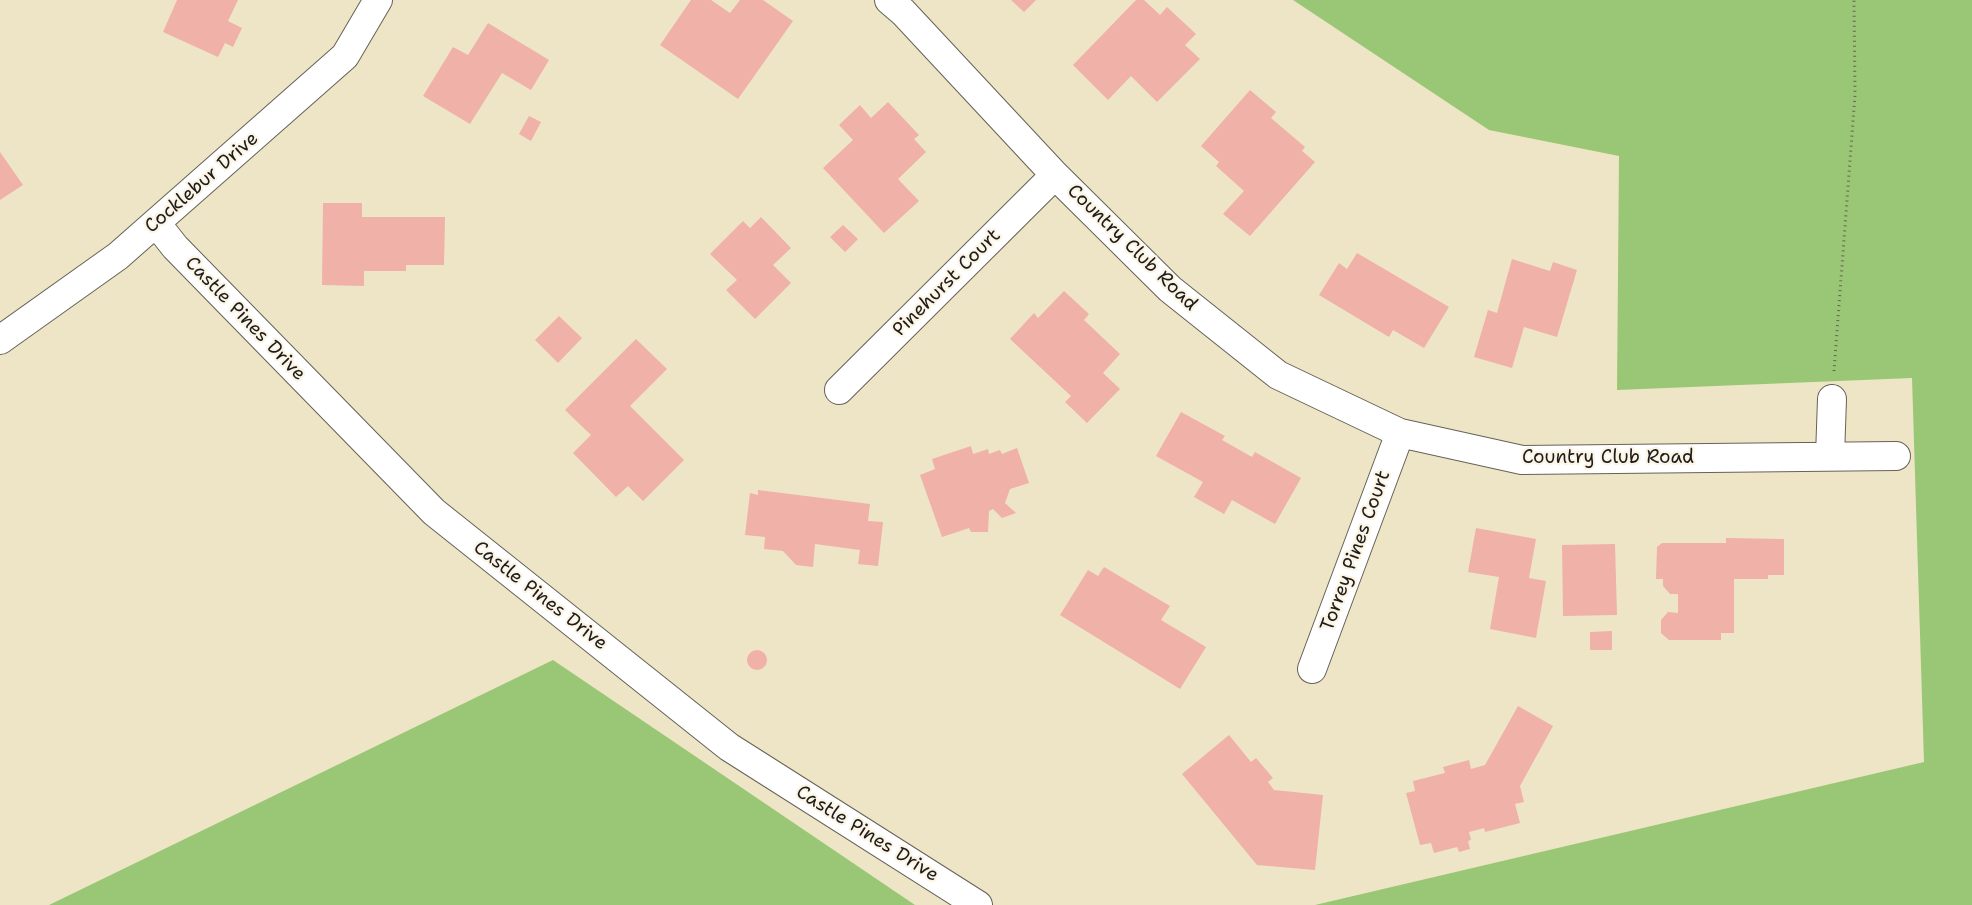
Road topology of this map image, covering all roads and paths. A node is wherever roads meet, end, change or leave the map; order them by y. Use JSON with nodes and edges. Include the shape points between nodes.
{"nodes":[{"id":1,"x":378,"y":0,"type":"edge"},
{"id":2,"x":888,"y":0,"type":"edge"},
{"id":3,"x":1854,"y":0,"type":"edge"},
{"id":4,"x":1055,"y":175,"type":"junction"},
{"id":5,"x":156,"y":222,"type":"junction"},
{"id":6,"x":0,"y":340,"type":"edge"},
{"id":7,"x":839,"y":390,"type":"dead end"},
{"id":8,"x":1832,"y":399,"type":"joint"},
{"id":9,"x":1400,"y":433,"type":"junction"},
{"id":10,"x":1830,"y":456,"type":"junction"},
{"id":11,"x":1896,"y":456,"type":"dead end"},
{"id":12,"x":1312,"y":669,"type":"dead end"},
{"id":13,"x":978,"y":905,"type":"edge"}],
"edges":[{"from":1,"to":5,"type":"street","name":"Cocklebur Drive","via":[[345,56]]},
{"from":2,"to":4,"type":"street","name":"Country Club Road","via":[[903,12]]},
{"from":3,"to":8,"type":"path","via":[[1855,95]]},
{"from":4,"to":7,"type":"street","name":"Pinehurst Court"},
{"from":4,"to":9,"type":"street","name":"Country Club Road","via":[[1170,290],[1278,375]]},
{"from":5,"to":6,"type":"street","name":"Cocklebur Drive","via":[[118,256]]},
{"from":5,"to":13,"type":"street","name":"Castle Pines Drive","via":[[175,247],[434,512],[729,747]]},
{"from":8,"to":10,"type":"street"},
{"from":9,"to":10,"type":"street","name":"Country Club Road","via":[[1522,460]]},
{"from":9,"to":12,"type":"street","name":"Torrey Pines Court"},
{"from":10,"to":11,"type":"street","name":"Country Club Road"}]}
